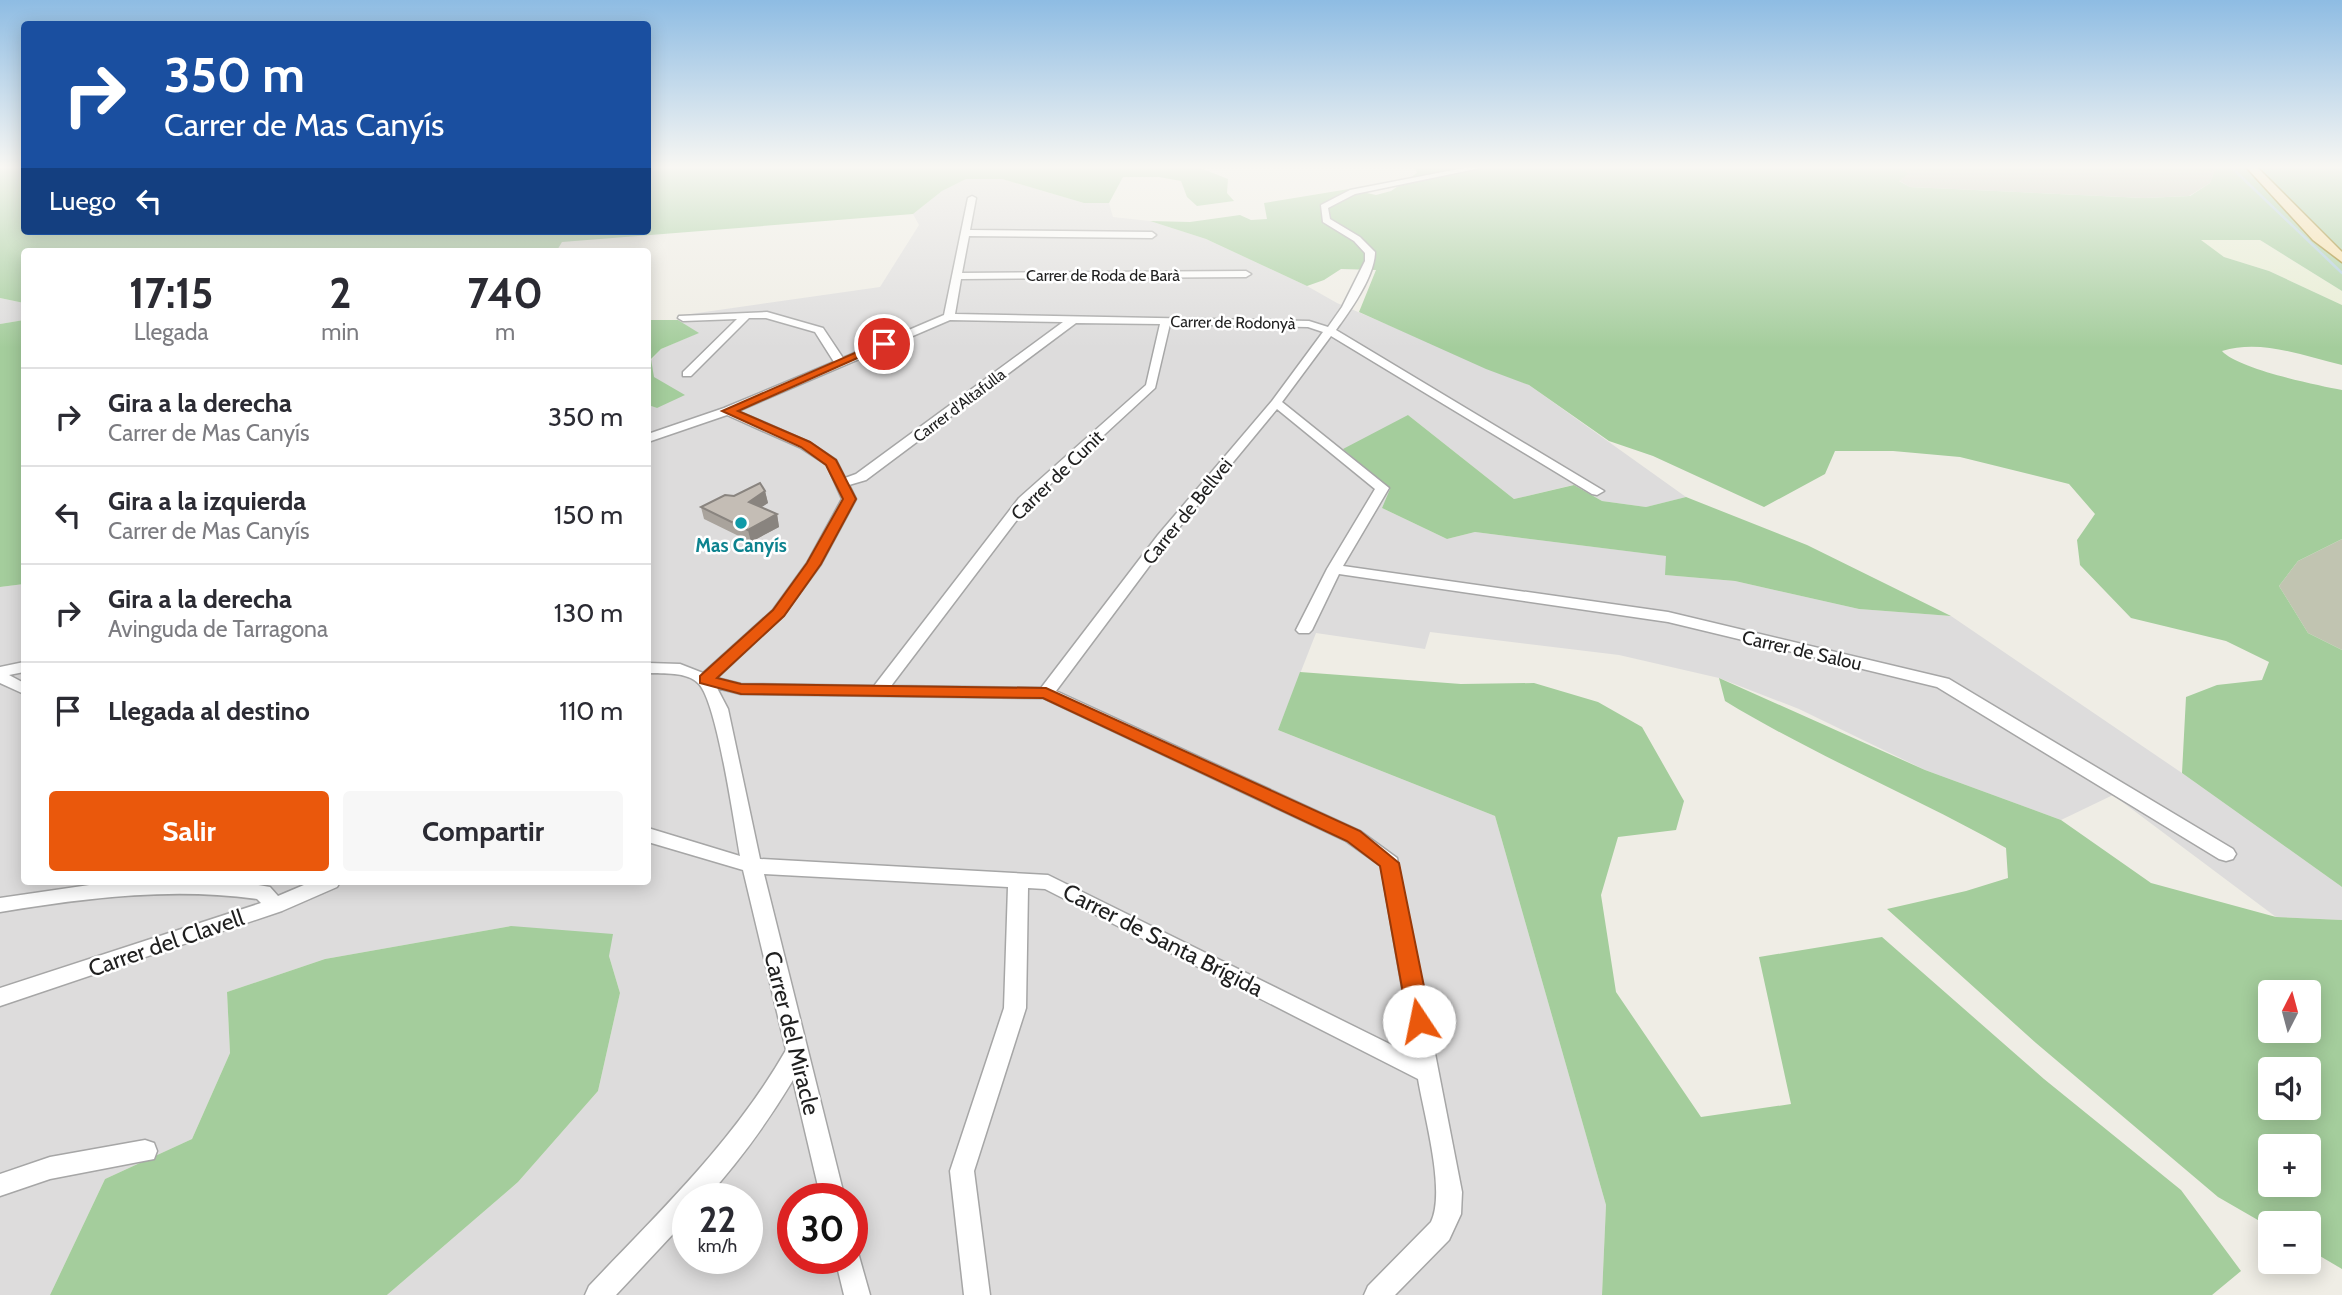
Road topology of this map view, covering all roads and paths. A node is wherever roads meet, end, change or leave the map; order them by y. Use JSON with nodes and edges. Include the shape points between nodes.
{"nodes":[{"id":1,"x":965,"y":227,"type":"edge"},
{"id":2,"x":1338,"y":227,"type":"edge"},
{"id":3,"x":2308,"y":227,"type":"edge"},
{"id":4,"x":964,"y":233,"type":"junction"},
{"id":5,"x":1152,"y":235,"type":"dead end"},
{"id":6,"x":2342,"y":257,"type":"edge"},
{"id":7,"x":1246,"y":274,"type":"dead end"},
{"id":8,"x":960,"y":276,"type":"junction"},
{"id":9,"x":746,"y":315,"type":"junction"},
{"id":10,"x":949,"y":317,"type":"junction"},
{"id":11,"x":683,"y":318,"type":"dead end"},
{"id":12,"x":1073,"y":320,"type":"junction"},
{"id":13,"x":1166,"y":321,"type":"junction"},
{"id":14,"x":1330,"y":331,"type":"junction"},
{"id":15,"x":840,"y":362,"type":"junction"},
{"id":16,"x":687,"y":374,"type":"dead end"},
{"id":17,"x":1276,"y":402,"type":"junction"},
{"id":18,"x":728,"y":411,"type":"junction"},
{"id":19,"x":651,"y":437,"type":"edge"},
{"id":20,"x":841,"y":483,"type":"junction"},
{"id":21,"x":1597,"y":491,"type":"dead end"},
{"id":22,"x":1334,"y":569,"type":"junction"},
{"id":23,"x":1304,"y":630,"type":"dead end"},
{"id":24,"x":21,"y":668,"type":"edge"},
{"id":25,"x":651,"y":668,"type":"edge"},
{"id":26,"x":0,"y":675,"type":"edge"},
{"id":27,"x":705,"y":680,"type":"junction"},
{"id":28,"x":21,"y":688,"type":"edge"},
{"id":29,"x":879,"y":690,"type":"junction"},
{"id":30,"x":1046,"y":693,"type":"junction"},
{"id":31,"x":651,"y":836,"type":"edge"},
{"id":32,"x":2226,"y":854,"type":"dead end"},
{"id":33,"x":752,"y":866,"type":"junction"},
{"id":34,"x":1018,"y":881,"type":"junction"},
{"id":35,"x":323,"y":885,"type":"edge"},
{"id":36,"x":0,"y":905,"type":"edge"},
{"id":37,"x":275,"y":906,"type":"junction"},
{"id":38,"x":0,"y":997,"type":"edge"},
{"id":39,"x":797,"y":1051,"type":"junction"},
{"id":40,"x":1429,"y":1074,"type":"junction"},
{"id":41,"x":145,"y":1151,"type":"dead end"},
{"id":42,"x":704,"y":1183,"type":"edge"},
{"id":43,"x":829,"y":1183,"type":"edge"},
{"id":44,"x":0,"y":1185,"type":"edge"},
{"id":45,"x":672,"y":1218,"type":"edge"},
{"id":46,"x":852,"y":1274,"type":"edge"},
{"id":47,"x":598,"y":1295,"type":"edge"},
{"id":48,"x":857,"y":1295,"type":"edge"},
{"id":49,"x":977,"y":1295,"type":"edge"},
{"id":50,"x":1377,"y":1295,"type":"edge"}],
"edges":[{"from":1,"to":4,"type":"street"},
{"from":2,"to":14,"type":"street","name":"Carrer de Bellvei","via":[[1370,252],[1370,261]]},
{"from":3,"to":6,"type":"main road"},
{"from":4,"to":5,"type":"street"},
{"from":4,"to":8,"type":"street"},
{"from":7,"to":8,"type":"street","name":"Carrer de Roda de Barà"},
{"from":8,"to":10,"type":"street"},
{"from":9,"to":11,"type":"street"},
{"from":9,"to":15,"type":"street","via":[[767,315],[819,330]]},
{"from":9,"to":16,"type":"street"},
{"from":10,"to":12,"type":"street","name":"Carrer de Rodonyà"},
{"from":10,"to":15,"type":"street"},
{"from":12,"to":13,"type":"street","name":"Carrer de Rodonyà"},
{"from":12,"to":20,"type":"street","name":"Carrer d'Altafulla","via":[[862,477]]},
{"from":13,"to":14,"type":"street","name":"Carrer de Rodonyà","via":[[1295,322]]},
{"from":13,"to":29,"type":"street","name":"Carrer de Cunit","via":[[1151,386],[1024,501]]},
{"from":14,"to":17,"type":"street","name":"Carrer de Bellvei"},
{"from":14,"to":21,"type":"street","name":"Carrer de Rodonyà"},
{"from":15,"to":18,"type":"street"},
{"from":17,"to":22,"type":"street","via":[[1382,488]]},
{"from":17,"to":30,"type":"street","name":"Carrer de Bellvei","via":[[1163,538]]},
{"from":18,"to":19,"type":"street"},
{"from":18,"to":20,"type":"street","via":[[806,445],[832,463]]},
{"from":20,"to":27,"type":"street","via":[[849,499],[814,564],[778,613]]},
{"from":22,"to":23,"type":"street"},
{"from":22,"to":32,"type":"street","name":"Carrer de Salou","via":[[1668,617],[1943,683]]},
{"from":24,"to":26,"type":"street"},
{"from":25,"to":27,"type":"street","via":[[680,669]]},
{"from":26,"to":28,"type":"street"},
{"from":27,"to":29,"type":"street","via":[[741,689]]},
{"from":27,"to":33,"type":"street","name":"Carrer del Miracle","via":[[720,709]]},
{"from":29,"to":30,"type":"street"},
{"from":30,"to":40,"type":"street","via":[[1353,836],[1390,863]]},
{"from":31,"to":33,"type":"street","name":"Carrer de Santa Brígida"},
{"from":33,"to":34,"type":"street","name":"Carrer de Santa Brígida"},
{"from":33,"to":39,"type":"street","name":"Carrer del Miracle"},
{"from":34,"to":40,"type":"street","name":"Carrer de Santa Brígida","via":[[1048,882]]},
{"from":34,"to":49,"type":"street","via":[[1015,1008],[962,1171]]},
{"from":35,"to":37,"type":"street","name":"Carrer del Clavell"},
{"from":36,"to":37,"type":"street","via":[[127,885],[220,885],[263,892]]},
{"from":37,"to":38,"type":"street","name":"Carrer del Clavell"},
{"from":39,"to":42,"type":"street","via":[[768,1104]]},
{"from":39,"to":43,"type":"street","name":"Carrer del Miracle"},
{"from":40,"to":50,"type":"street","via":[[1450,1192],[1448,1214],[1440,1231]]},
{"from":41,"to":44,"type":"street","via":[[50,1168]]},
{"from":45,"to":47,"type":"street"},
{"from":46,"to":48,"type":"street"}]}
